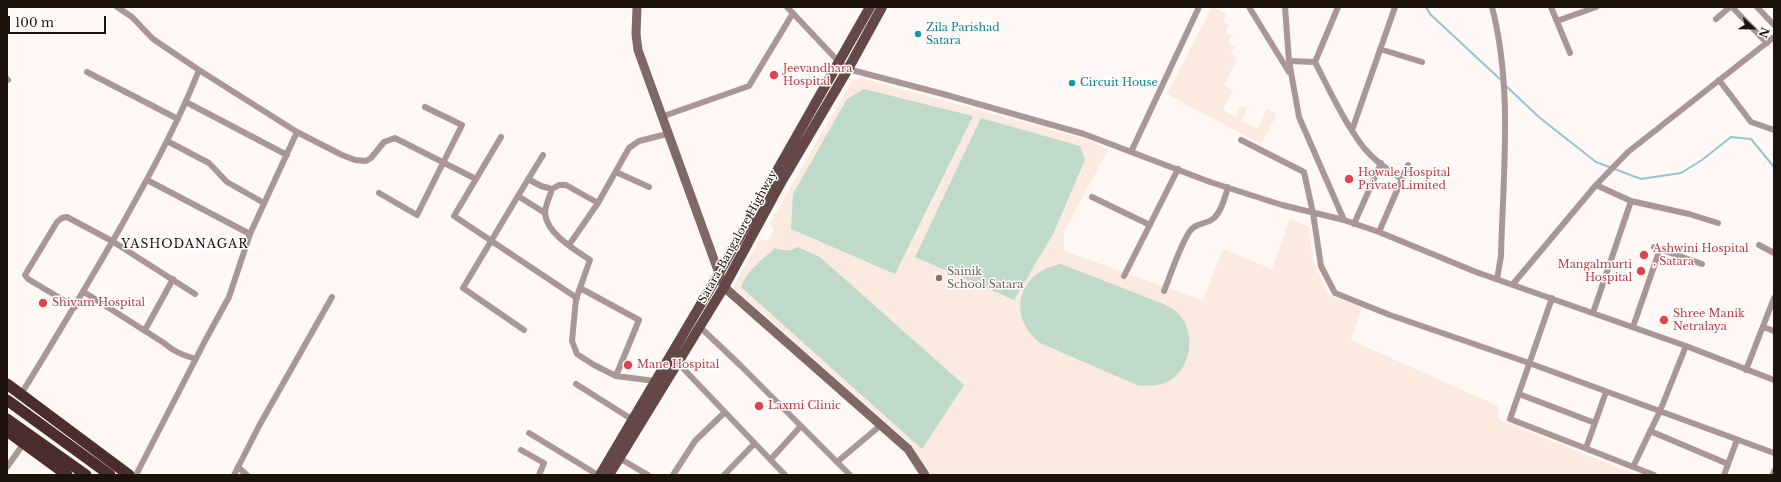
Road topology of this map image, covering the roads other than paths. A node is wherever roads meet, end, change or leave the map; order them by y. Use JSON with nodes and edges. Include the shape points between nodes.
{"nodes":[{"id":1,"x":117,"y":7,"type":"edge"},
{"id":2,"x":637,"y":7,"type":"edge"},
{"id":3,"x":787,"y":7,"type":"edge"},
{"id":4,"x":870,"y":7,"type":"edge"},
{"id":5,"x":882,"y":7,"type":"edge"},
{"id":6,"x":1199,"y":7,"type":"edge"},
{"id":7,"x":1249,"y":7,"type":"edge"},
{"id":8,"x":1285,"y":7,"type":"edge"},
{"id":9,"x":1338,"y":7,"type":"edge"},
{"id":10,"x":1395,"y":7,"type":"edge"},
{"id":11,"x":1492,"y":7,"type":"edge"},
{"id":12,"x":1551,"y":7,"type":"edge"},
{"id":13,"x":1596,"y":7,"type":"edge"},
{"id":14,"x":1731,"y":7,"type":"edge"},
{"id":15,"x":1757,"y":7,"type":"edge"},
{"id":16,"x":793,"y":13,"type":"junction"},
{"id":17,"x":1716,"y":19,"type":"dead end"},
{"id":18,"x":1557,"y":22,"type":"junction"},
{"id":19,"x":1774,"y":25,"type":"edge"},
{"id":20,"x":1774,"y":37,"type":"edge"},
{"id":21,"x":1766,"y":42,"type":"junction"},
{"id":22,"x":1380,"y":49,"type":"junction"},
{"id":23,"x":1570,"y":53,"type":"dead end"},
{"id":24,"x":838,"y":61,"type":"junction"},
{"id":25,"x":1289,"y":61,"type":"junction"},
{"id":26,"x":1315,"y":62,"type":"junction"},
{"id":27,"x":1422,"y":62,"type":"dead end"},
{"id":28,"x":848,"y":69,"type":"junction"},
{"id":29,"x":199,"y":70,"type":"junction"},
{"id":30,"x":87,"y":72,"type":"dead end"},
{"id":31,"x":1291,"y":75,"type":"junction"},
{"id":32,"x":1719,"y":80,"type":"junction"},
{"id":33,"x":186,"y":102,"type":"junction"},
{"id":34,"x":425,"y":107,"type":"dead end"},
{"id":35,"x":661,"y":117,"type":"junction"},
{"id":36,"x":178,"y":119,"type":"junction"},
{"id":37,"x":1352,"y":130,"type":"junction"},
{"id":38,"x":1774,"y":130,"type":"edge"},
{"id":39,"x":297,"y":132,"type":"junction"},
{"id":40,"x":667,"y":134,"type":"junction"},
{"id":41,"x":501,"y":137,"type":"dead end"},
{"id":42,"x":1241,"y":140,"type":"dead end"},
{"id":43,"x":167,"y":141,"type":"junction"},
{"id":44,"x":1131,"y":152,"type":"junction"},
{"id":45,"x":543,"y":154,"type":"dead end"},
{"id":46,"x":287,"y":155,"type":"junction"},
{"id":47,"x":444,"y":163,"type":"junction"},
{"id":48,"x":1381,"y":163,"type":"junction"},
{"id":49,"x":1408,"y":165,"type":"dead end"},
{"id":50,"x":1178,"y":170,"type":"junction"},
{"id":51,"x":616,"y":172,"type":"junction"},
{"id":52,"x":476,"y":179,"type":"junction"},
{"id":53,"x":528,"y":179,"type":"junction"},
{"id":54,"x":1402,"y":179,"type":"junction"},
{"id":55,"x":147,"y":180,"type":"junction"},
{"id":56,"x":1596,"y":185,"type":"junction"},
{"id":57,"x":649,"y":187,"type":"dead end"},
{"id":58,"x":1228,"y":187,"type":"junction"},
{"id":59,"x":552,"y":189,"type":"junction"},
{"id":60,"x":379,"y":194,"type":"dead end"},
{"id":61,"x":518,"y":196,"type":"junction"},
{"id":62,"x":1092,"y":197,"type":"dead end"},
{"id":63,"x":1631,"y":202,"type":"junction"},
{"id":64,"x":264,"y":203,"type":"junction"},
{"id":65,"x":598,"y":204,"type":"junction"},
{"id":66,"x":545,"y":213,"type":"junction"},
{"id":67,"x":1313,"y":213,"type":"junction"},
{"id":68,"x":1344,"y":220,"type":"junction"},
{"id":69,"x":1718,"y":223,"type":"dead end"},
{"id":70,"x":1354,"y":224,"type":"junction"},
{"id":71,"x":1150,"y":225,"type":"junction"},
{"id":72,"x":1379,"y":232,"type":"junction"},
{"id":73,"x":250,"y":234,"type":"junction"},
{"id":74,"x":112,"y":241,"type":"junction"},
{"id":75,"x":491,"y":241,"type":"junction"},
{"id":76,"x":1759,"y":245,"type":"dead end"},
{"id":77,"x":568,"y":246,"type":"junction"},
{"id":78,"x":1774,"y":253,"type":"edge"},
{"id":79,"x":1702,"y":264,"type":"dead end"},
{"id":80,"x":719,"y":272,"type":"junction"},
{"id":81,"x":1124,"y":276,"type":"dead end"},
{"id":82,"x":172,"y":279,"type":"junction"},
{"id":83,"x":1497,"y":279,"type":"junction"},
{"id":84,"x":1514,"y":284,"type":"junction"},
{"id":85,"x":724,"y":287,"type":"junction"},
{"id":86,"x":580,"y":288,"type":"junction"},
{"id":87,"x":1164,"y":291,"type":"dead end"},
{"id":88,"x":84,"y":292,"type":"junction"},
{"id":89,"x":195,"y":294,"type":"dead end"},
{"id":90,"x":332,"y":297,"type":"dead end"},
{"id":91,"x":577,"y":298,"type":"junction"},
{"id":92,"x":1552,"y":298,"type":"junction"},
{"id":93,"x":1774,"y":298,"type":"edge"},
{"id":94,"x":74,"y":307,"type":"junction"},
{"id":95,"x":1593,"y":313,"type":"junction"},
{"id":96,"x":1633,"y":327,"type":"junction"},
{"id":97,"x":1763,"y":327,"type":"junction"},
{"id":98,"x":701,"y":328,"type":"junction"},
{"id":99,"x":145,"y":330,"type":"junction"},
{"id":100,"x":524,"y":330,"type":"dead end"},
{"id":101,"x":1774,"y":332,"type":"edge"},
{"id":102,"x":1686,"y":346,"type":"junction"},
{"id":103,"x":196,"y":359,"type":"junction"},
{"id":104,"x":678,"y":363,"type":"junction"},
{"id":105,"x":1529,"y":363,"type":"junction"},
{"id":106,"x":1746,"y":370,"type":"junction"},
{"id":107,"x":616,"y":376,"type":"junction"},
{"id":108,"x":1774,"y":380,"type":"edge"},
{"id":109,"x":655,"y":382,"type":"junction"},
{"id":110,"x":7,"y":384,"type":"edge"},
{"id":111,"x":576,"y":384,"type":"dead end"},
{"id":112,"x":1606,"y":392,"type":"junction"},
{"id":113,"x":22,"y":394,"type":"junction"},
{"id":114,"x":1519,"y":394,"type":"junction"},
{"id":115,"x":7,"y":400,"type":"edge"},
{"id":116,"x":1660,"y":411,"type":"junction"},
{"id":117,"x":725,"y":412,"type":"junction"},
{"id":118,"x":7,"y":419,"type":"edge"},
{"id":119,"x":632,"y":420,"type":"junction"},
{"id":120,"x":1595,"y":423,"type":"junction"},
{"id":121,"x":881,"y":425,"type":"junction"},
{"id":122,"x":801,"y":426,"type":"junction"},
{"id":123,"x":7,"y":431,"type":"edge"},
{"id":124,"x":1650,"y":431,"type":"junction"},
{"id":125,"x":529,"y":433,"type":"dead end"},
{"id":126,"x":1737,"y":440,"type":"junction"},
{"id":127,"x":24,"y":443,"type":"junction"},
{"id":128,"x":754,"y":444,"type":"junction"},
{"id":129,"x":1586,"y":448,"type":"junction"},
{"id":130,"x":521,"y":450,"type":"dead end"},
{"id":131,"x":1774,"y":453,"type":"edge"},
{"id":132,"x":619,"y":458,"type":"junction"},
{"id":133,"x":770,"y":460,"type":"junction"},
{"id":134,"x":837,"y":462,"type":"junction"},
{"id":135,"x":1728,"y":464,"type":"junction"},
{"id":136,"x":7,"y":467,"type":"edge"},
{"id":137,"x":238,"y":467,"type":"junction"},
{"id":138,"x":1633,"y":467,"type":"junction"},
{"id":139,"x":70,"y":470,"type":"edge"},
{"id":140,"x":1774,"y":471,"type":"edge"},
{"id":141,"x":86,"y":475,"type":"edge"},
{"id":142,"x":110,"y":475,"type":"edge"},
{"id":143,"x":129,"y":475,"type":"edge"},
{"id":144,"x":136,"y":475,"type":"edge"},
{"id":145,"x":234,"y":475,"type":"edge"},
{"id":146,"x":247,"y":475,"type":"edge"},
{"id":147,"x":539,"y":475,"type":"edge"},
{"id":148,"x":599,"y":475,"type":"edge"},
{"id":149,"x":609,"y":475,"type":"edge"},
{"id":150,"x":648,"y":475,"type":"edge"},
{"id":151,"x":673,"y":475,"type":"edge"},
{"id":152,"x":724,"y":475,"type":"edge"},
{"id":153,"x":785,"y":475,"type":"edge"},
{"id":154,"x":850,"y":475,"type":"edge"},
{"id":155,"x":925,"y":475,"type":"edge"},
{"id":156,"x":1654,"y":475,"type":"edge"},
{"id":157,"x":1724,"y":475,"type":"edge"},
{"id":158,"x":1773,"y":475,"type":"edge"}],
"edges":[{"from":1,"to":29,"type":"street","via":[[132,17],[153,39]]},
{"from":2,"to":35,"type":"street","via":[[638,50]]},
{"from":3,"to":16,"type":"street"},
{"from":4,"to":24,"type":"main road","name":"Satara-Bangalore Highway"},
{"from":5,"to":28,"type":"main road","name":"Satara-Bangalore Highway"},
{"from":6,"to":44,"type":"street"},
{"from":7,"to":31,"type":"street"},
{"from":8,"to":25,"type":"street"},
{"from":9,"to":26,"type":"street"},
{"from":10,"to":22,"type":"street"},
{"from":11,"to":83,"type":"street","via":[[1504,69],[1505,112],[1501,256]]},
{"from":12,"to":18,"type":"street"},
{"from":13,"to":18,"type":"street"},
{"from":14,"to":17,"type":"street"},
{"from":14,"to":21,"type":"street"},
{"from":15,"to":19,"type":"street"},
{"from":16,"to":24,"type":"street"},
{"from":16,"to":35,"type":"street","via":[[749,86]]},
{"from":18,"to":23,"type":"street"},
{"from":20,"to":21,"type":"street"},
{"from":21,"to":32,"type":"street"},
{"from":22,"to":27,"type":"street"},
{"from":22,"to":37,"type":"street"},
{"from":24,"to":28,"type":"street"},
{"from":24,"to":80,"type":"main road","name":"Satara-Bangalore Highway"},
{"from":25,"to":26,"type":"street"},
{"from":25,"to":31,"type":"street"},
{"from":26,"to":37,"type":"street"},
{"from":28,"to":44,"type":"street","via":[[1024,116],[1084,134]]},
{"from":28,"to":85,"type":"main road","name":"Satara-Bangalore Highway","via":[[779,186]]},
{"from":29,"to":33,"type":"street"},
{"from":29,"to":39,"type":"street"},
{"from":30,"to":36,"type":"street"},
{"from":31,"to":68,"type":"street","via":[[1299,117]]},
{"from":32,"to":38,"type":"street","via":[[1751,122]]},
{"from":32,"to":56,"type":"street","via":[[1628,152]]},
{"from":33,"to":36,"type":"street"},
{"from":33,"to":46,"type":"street"},
{"from":34,"to":47,"type":"street","via":[[462,126]]},
{"from":35,"to":40,"type":"street"},
{"from":36,"to":43,"type":"street"},
{"from":37,"to":48,"type":"street","via":[[1365,149]]},
{"from":39,"to":46,"type":"street"},
{"from":39,"to":47,"type":"street","via":[[355,160],[366,161],[384,142],[395,138]]},
{"from":40,"to":51,"type":"street","via":[[639,140],[628,150]]},
{"from":40,"to":80,"type":"street"},
{"from":41,"to":52,"type":"street"},
{"from":42,"to":67,"type":"street","via":[[1304,172]]},
{"from":43,"to":55,"type":"street"},
{"from":43,"to":64,"type":"street","via":[[209,163],[227,182]]},
{"from":44,"to":50,"type":"street"},
{"from":45,"to":53,"type":"street"},
{"from":46,"to":64,"type":"street"},
{"from":47,"to":52,"type":"street"},
{"from":47,"to":60,"type":"street","via":[[417,215]]},
{"from":48,"to":54,"type":"street"},
{"from":48,"to":70,"type":"street"},
{"from":49,"to":54,"type":"street"},
{"from":50,"to":58,"type":"street"},
{"from":50,"to":71,"type":"street"},
{"from":51,"to":57,"type":"street"},
{"from":51,"to":65,"type":"street"},
{"from":52,"to":75,"type":"street","via":[[454,216]]},
{"from":53,"to":59,"type":"street"},
{"from":53,"to":61,"type":"street"},
{"from":54,"to":72,"type":"street"},
{"from":55,"to":73,"type":"street"},
{"from":55,"to":74,"type":"street"},
{"from":56,"to":63,"type":"street"},
{"from":56,"to":84,"type":"street"},
{"from":58,"to":67,"type":"street"},
{"from":58,"to":87,"type":"street","via":[[1214,218],[1210,222],[1198,224],[1189,232]]},
{"from":59,"to":65,"type":"street","via":[[566,185]]},
{"from":59,"to":66,"type":"street"},
{"from":61,"to":66,"type":"street"},
{"from":61,"to":75,"type":"street"},
{"from":62,"to":71,"type":"street"},
{"from":63,"to":69,"type":"street"},
{"from":63,"to":95,"type":"street"},
{"from":64,"to":73,"type":"street"},
{"from":65,"to":77,"type":"street"},
{"from":66,"to":77,"type":"street","via":[[549,228]]},
{"from":67,"to":68,"type":"street"},
{"from":67,"to":105,"type":"street","via":[[1321,266],[1335,293],[1390,315]]},
{"from":68,"to":70,"type":"street"},
{"from":70,"to":72,"type":"street"},
{"from":71,"to":81,"type":"street"},
{"from":72,"to":83,"type":"street"},
{"from":73,"to":103,"type":"street","via":[[229,297]]},
{"from":74,"to":82,"type":"street"},
{"from":74,"to":88,"type":"street"},
{"from":74,"to":94,"type":"street","via":[[72,218],[62,218],[56,222],[26,275],[28,279]]},
{"from":75,"to":91,"type":"street"},
{"from":75,"to":100,"type":"street","via":[[463,288]]},
{"from":76,"to":78,"type":"street"},
{"from":77,"to":86,"type":"street","via":[[590,260]]},
{"from":79,"to":96,"type":"street","via":[[1657,248]]},
{"from":80,"to":85,"type":"street"},
{"from":80,"to":109,"type":"main road","name":"Satara-Bangalore Highway"},
{"from":82,"to":89,"type":"street"},
{"from":82,"to":99,"type":"street"},
{"from":83,"to":84,"type":"street"},
{"from":84,"to":92,"type":"street"},
{"from":85,"to":98,"type":"main road","name":"Satara-Bangalore Highway"},
{"from":85,"to":121,"type":"street"},
{"from":86,"to":91,"type":"street"},
{"from":86,"to":107,"type":"street","via":[[639,320]]},
{"from":88,"to":94,"type":"street"},
{"from":88,"to":99,"type":"street"},
{"from":90,"to":137,"type":"street"},
{"from":91,"to":107,"type":"street","via":[[572,341],[577,354],[594,366]]},
{"from":92,"to":95,"type":"street"},
{"from":92,"to":105,"type":"street"},
{"from":93,"to":97,"type":"street"},
{"from":94,"to":113,"type":"street"},
{"from":95,"to":96,"type":"street"},
{"from":96,"to":102,"type":"street"},
{"from":97,"to":101,"type":"street"},
{"from":97,"to":106,"type":"street"},
{"from":98,"to":104,"type":"main road","name":"Satara-Bangalore Highway"},
{"from":98,"to":122,"type":"street"},
{"from":99,"to":103,"type":"street","via":[[177,353]]},
{"from":102,"to":106,"type":"street"},
{"from":102,"to":116,"type":"street"},
{"from":103,"to":144,"type":"street"},
{"from":104,"to":117,"type":"street"},
{"from":104,"to":132,"type":"main road","name":"Satara-Bangalore Highway"},
{"from":105,"to":112,"type":"street"},
{"from":105,"to":114,"type":"street"},
{"from":106,"to":108,"type":"street"},
{"from":107,"to":109,"type":"street"},
{"from":109,"to":119,"type":"main road","name":"Satara-Bangalore Highway"},
{"from":110,"to":113,"type":"highway"},
{"from":111,"to":119,"type":"street"},
{"from":112,"to":116,"type":"street"},
{"from":112,"to":120,"type":"street"},
{"from":113,"to":143,"type":"highway"},
{"from":114,"to":120,"type":"street"},
{"from":114,"to":129,"type":"street","via":[[1510,419]]},
{"from":115,"to":142,"type":"highway"},
{"from":116,"to":124,"type":"street"},
{"from":116,"to":126,"type":"street"},
{"from":117,"to":128,"type":"street"},
{"from":117,"to":151,"type":"street","via":[[695,441]]},
{"from":118,"to":139,"type":"highway"},
{"from":119,"to":148,"type":"main road","name":"Satara-Bangalore Highway"},
{"from":120,"to":129,"type":"street"},
{"from":121,"to":134,"type":"street"},
{"from":121,"to":155,"type":"street","via":[[908,449]]},
{"from":122,"to":133,"type":"street"},
{"from":122,"to":134,"type":"street"},
{"from":123,"to":127,"type":"highway"},
{"from":124,"to":135,"type":"street"},
{"from":124,"to":138,"type":"street"},
{"from":125,"to":148,"type":"street"},
{"from":126,"to":131,"type":"street"},
{"from":126,"to":135,"type":"street"},
{"from":127,"to":136,"type":"street"},
{"from":127,"to":139,"type":"highway"},
{"from":128,"to":133,"type":"street"},
{"from":128,"to":152,"type":"street"},
{"from":129,"to":138,"type":"street"},
{"from":130,"to":147,"type":"street","via":[[544,463]]},
{"from":132,"to":149,"type":"main road","name":"Satara-Bangalore Highway"},
{"from":132,"to":150,"type":"street"},
{"from":133,"to":153,"type":"street"},
{"from":134,"to":154,"type":"street"},
{"from":135,"to":157,"type":"street"},
{"from":137,"to":145,"type":"street"},
{"from":137,"to":146,"type":"street"},
{"from":138,"to":156,"type":"street"},
{"from":139,"to":141,"type":"highway"},
{"from":140,"to":158,"type":"street"}]}
